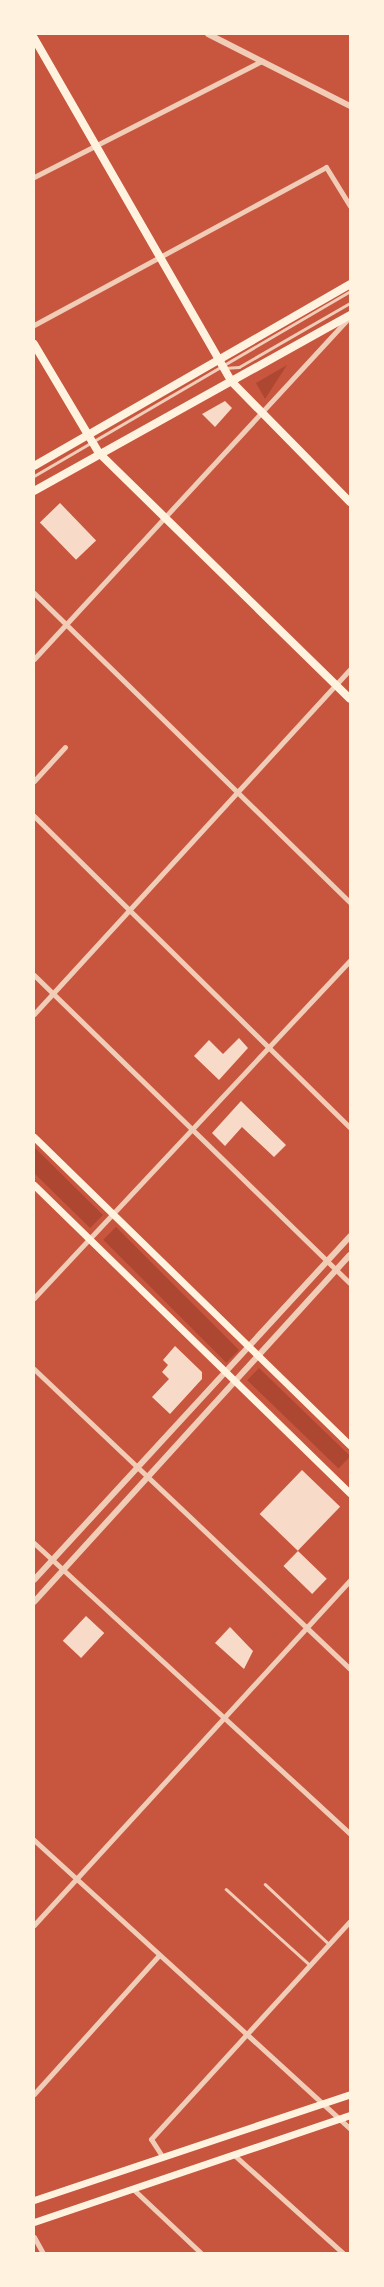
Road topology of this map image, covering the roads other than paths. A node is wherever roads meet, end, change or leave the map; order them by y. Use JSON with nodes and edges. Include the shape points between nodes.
{"nodes":[{"id":1,"x":208,"y":34,"type":"edge"},
{"id":2,"x":34,"y":38,"type":"edge"},
{"id":3,"x":262,"y":61,"type":"junction"},
{"id":4,"x":350,"y":106,"type":"edge"},
{"id":5,"x":96,"y":147,"type":"junction"},
{"id":6,"x":34,"y":177,"type":"edge"},
{"id":7,"x":350,"y":206,"type":"edge"},
{"id":8,"x":158,"y":258,"type":"junction"},
{"id":9,"x":350,"y":284,"type":"edge"},
{"id":10,"x":350,"y":291,"type":"edge"},
{"id":11,"x":350,"y":303,"type":"edge"},
{"id":12,"x":350,"y":315,"type":"edge"},
{"id":13,"x":34,"y":325,"type":"edge"},
{"id":14,"x":34,"y":344,"type":"edge"},
{"id":15,"x":218,"y":360,"type":"junction"},
{"id":16,"x":223,"y":368,"type":"junction"},
{"id":17,"x":230,"y":381,"type":"junction"},
{"id":18,"x":261,"y":414,"type":"junction"},
{"id":19,"x":88,"y":439,"type":"junction"},
{"id":20,"x":99,"y":453,"type":"junction"},
{"id":21,"x":34,"y":466,"type":"edge"},
{"id":22,"x":34,"y":476,"type":"edge"},
{"id":23,"x":34,"y":491,"type":"edge"},
{"id":24,"x":350,"y":502,"type":"edge"},
{"id":25,"x":164,"y":516,"type":"junction"},
{"id":26,"x":34,"y":593,"type":"edge"},
{"id":27,"x":65,"y":624,"type":"junction"},
{"id":28,"x":34,"y":659,"type":"edge"},
{"id":29,"x":350,"y":669,"type":"edge"},
{"id":30,"x":336,"y":685,"type":"junction"},
{"id":31,"x":350,"y":699,"type":"edge"},
{"id":32,"x":65,"y":747,"type":"dead end"},
{"id":33,"x":34,"y":781,"type":"edge"},
{"id":34,"x":237,"y":792,"type":"junction"},
{"id":35,"x":34,"y":816,"type":"edge"},
{"id":36,"x":350,"y":902,"type":"edge"},
{"id":37,"x":130,"y":911,"type":"junction"},
{"id":38,"x":350,"y":960,"type":"edge"},
{"id":39,"x":34,"y":975,"type":"edge"},
{"id":40,"x":53,"y":993,"type":"junction"},
{"id":41,"x":34,"y":1014,"type":"edge"},
{"id":42,"x":268,"y":1047,"type":"junction"},
{"id":43,"x":350,"y":1128,"type":"edge"},
{"id":44,"x":193,"y":1130,"type":"junction"},
{"id":45,"x":34,"y":1137,"type":"edge"},
{"id":46,"x":34,"y":1186,"type":"edge"},
{"id":47,"x":113,"y":1214,"type":"junction"},
{"id":48,"x":350,"y":1236,"type":"edge"},
{"id":49,"x":89,"y":1238,"type":"junction"},
{"id":50,"x":350,"y":1255,"type":"edge"},
{"id":51,"x":327,"y":1261,"type":"junction"},
{"id":52,"x":337,"y":1270,"type":"junction"},
{"id":53,"x":350,"y":1282,"type":"edge"},
{"id":54,"x":34,"y":1298,"type":"edge"},
{"id":55,"x":249,"y":1346,"type":"junction"},
{"id":56,"x":258,"y":1356,"type":"junction"},
{"id":57,"x":34,"y":1369,"type":"edge"},
{"id":58,"x":226,"y":1373,"type":"junction"},
{"id":59,"x":235,"y":1381,"type":"junction"},
{"id":60,"x":350,"y":1444,"type":"edge"},
{"id":61,"x":138,"y":1469,"type":"junction"},
{"id":62,"x":148,"y":1478,"type":"junction"},
{"id":63,"x":350,"y":1493,"type":"edge"},
{"id":64,"x":34,"y":1543,"type":"edge"},
{"id":65,"x":53,"y":1560,"type":"junction"},
{"id":66,"x":64,"y":1570,"type":"junction"},
{"id":67,"x":34,"y":1580,"type":"edge"},
{"id":68,"x":350,"y":1580,"type":"edge"},
{"id":69,"x":34,"y":1602,"type":"edge"},
{"id":70,"x":307,"y":1627,"type":"junction"},
{"id":71,"x":350,"y":1668,"type":"edge"},
{"id":72,"x":223,"y":1718,"type":"junction"},
{"id":73,"x":350,"y":1834,"type":"edge"},
{"id":74,"x":34,"y":1840,"type":"edge"},
{"id":75,"x":75,"y":1879,"type":"junction"},
{"id":76,"x":265,"y":1884,"type":"dead end"},
{"id":77,"x":226,"y":1889,"type":"dead end"},
{"id":78,"x":350,"y":1921,"type":"edge"},
{"id":79,"x":34,"y":1925,"type":"edge"},
{"id":80,"x":329,"y":1944,"type":"junction"},
{"id":81,"x":159,"y":1955,"type":"junction"},
{"id":82,"x":310,"y":1965,"type":"junction"},
{"id":83,"x":246,"y":2032,"type":"junction"},
{"id":84,"x":34,"y":2094,"type":"edge"},
{"id":85,"x":350,"y":2094,"type":"edge"},
{"id":86,"x":323,"y":2103,"type":"junction"},
{"id":87,"x":350,"y":2116,"type":"edge"},
{"id":88,"x":340,"y":2119,"type":"junction"},
{"id":89,"x":350,"y":2129,"type":"edge"},
{"id":90,"x":233,"y":2154,"type":"junction"},
{"id":91,"x":162,"y":2156,"type":"junction"},
{"id":92,"x":132,"y":2189,"type":"junction"},
{"id":93,"x":34,"y":2200,"type":"edge"},
{"id":94,"x":34,"y":2222,"type":"edge"},
{"id":95,"x":34,"y":2237,"type":"edge"},
{"id":96,"x":43,"y":2253,"type":"edge"},
{"id":97,"x":201,"y":2253,"type":"edge"},
{"id":98,"x":342,"y":2253,"type":"edge"}],
"edges":[{"from":1,"to":3,"type":"street"},
{"from":2,"to":5,"type":"main road"},
{"from":3,"to":4,"type":"street"},
{"from":3,"to":5,"type":"street"},
{"from":5,"to":6,"type":"street"},
{"from":5,"to":8,"type":"main road"},
{"from":7,"to":8,"type":"street","via":[[326,167]]},
{"from":8,"to":13,"type":"street"},
{"from":8,"to":15,"type":"main road"},
{"from":9,"to":15,"type":"main road"},
{"from":10,"to":16,"type":"lane"},
{"from":11,"to":16,"type":"lane","via":[[239,367]]},
{"from":12,"to":17,"type":"main road"},
{"from":12,"to":18,"type":"street"},
{"from":14,"to":19,"type":"main road"},
{"from":15,"to":16,"type":"main road"},
{"from":15,"to":19,"type":"main road"},
{"from":16,"to":17,"type":"main road"},
{"from":16,"to":19,"type":"lane"},
{"from":17,"to":18,"type":"main road"},
{"from":17,"to":20,"type":"main road"},
{"from":18,"to":24,"type":"main road"},
{"from":18,"to":25,"type":"street"},
{"from":19,"to":20,"type":"main road"},
{"from":19,"to":21,"type":"main road"},
{"from":19,"to":22,"type":"lane"},
{"from":20,"to":23,"type":"main road"},
{"from":20,"to":25,"type":"main road"},
{"from":25,"to":27,"type":"street"},
{"from":25,"to":30,"type":"main road"},
{"from":26,"to":27,"type":"street"},
{"from":27,"to":28,"type":"street"},
{"from":27,"to":34,"type":"street"},
{"from":29,"to":30,"type":"street"},
{"from":30,"to":31,"type":"main road"},
{"from":30,"to":34,"type":"street"},
{"from":32,"to":33,"type":"street"},
{"from":34,"to":36,"type":"street"},
{"from":34,"to":37,"type":"street"},
{"from":35,"to":37,"type":"street"},
{"from":37,"to":40,"type":"street"},
{"from":37,"to":42,"type":"street"},
{"from":38,"to":42,"type":"street"},
{"from":39,"to":40,"type":"street"},
{"from":40,"to":41,"type":"street"},
{"from":40,"to":44,"type":"street"},
{"from":42,"to":43,"type":"street"},
{"from":42,"to":44,"type":"street"},
{"from":44,"to":47,"type":"street"},
{"from":44,"to":51,"type":"street"},
{"from":45,"to":47,"type":"main road"},
{"from":46,"to":49,"type":"main road"},
{"from":47,"to":49,"type":"street"},
{"from":47,"to":55,"type":"main road"},
{"from":48,"to":51,"type":"street"},
{"from":49,"to":54,"type":"street"},
{"from":49,"to":58,"type":"main road"},
{"from":50,"to":52,"type":"street"},
{"from":51,"to":52,"type":"street"},
{"from":51,"to":55,"type":"street"},
{"from":52,"to":53,"type":"street"},
{"from":52,"to":56,"type":"street"},
{"from":55,"to":56,"type":"main road"},
{"from":55,"to":58,"type":"street"},
{"from":56,"to":59,"type":"street"},
{"from":56,"to":60,"type":"main road"},
{"from":57,"to":61,"type":"street"},
{"from":58,"to":59,"type":"main road"},
{"from":58,"to":61,"type":"street"},
{"from":59,"to":62,"type":"street"},
{"from":59,"to":63,"type":"main road"},
{"from":61,"to":62,"type":"street"},
{"from":61,"to":65,"type":"street"},
{"from":62,"to":66,"type":"street"},
{"from":62,"to":70,"type":"street"},
{"from":64,"to":65,"type":"street"},
{"from":65,"to":66,"type":"street"},
{"from":65,"to":67,"type":"street"},
{"from":66,"to":69,"type":"street"},
{"from":66,"to":72,"type":"street"},
{"from":68,"to":70,"type":"street"},
{"from":70,"to":71,"type":"street"},
{"from":70,"to":72,"type":"street"},
{"from":72,"to":73,"type":"street"},
{"from":72,"to":75,"type":"street"},
{"from":74,"to":75,"type":"street"},
{"from":75,"to":79,"type":"street"},
{"from":75,"to":81,"type":"street"},
{"from":76,"to":80,"type":"lane"},
{"from":77,"to":82,"type":"lane"},
{"from":78,"to":80,"type":"street"},
{"from":80,"to":82,"type":"street"},
{"from":81,"to":83,"type":"street"},
{"from":81,"to":84,"type":"street"},
{"from":82,"to":83,"type":"street"},
{"from":83,"to":86,"type":"street"},
{"from":83,"to":91,"type":"street","via":[[152,2139]]},
{"from":85,"to":86,"type":"main road"},
{"from":86,"to":88,"type":"street"},
{"from":86,"to":91,"type":"main road"},
{"from":87,"to":88,"type":"main road"},
{"from":88,"to":89,"type":"street"},
{"from":88,"to":90,"type":"main road"},
{"from":90,"to":92,"type":"main road"},
{"from":90,"to":98,"type":"street"},
{"from":91,"to":93,"type":"main road"},
{"from":92,"to":94,"type":"main road"},
{"from":92,"to":97,"type":"street"},
{"from":95,"to":96,"type":"street"}]}
